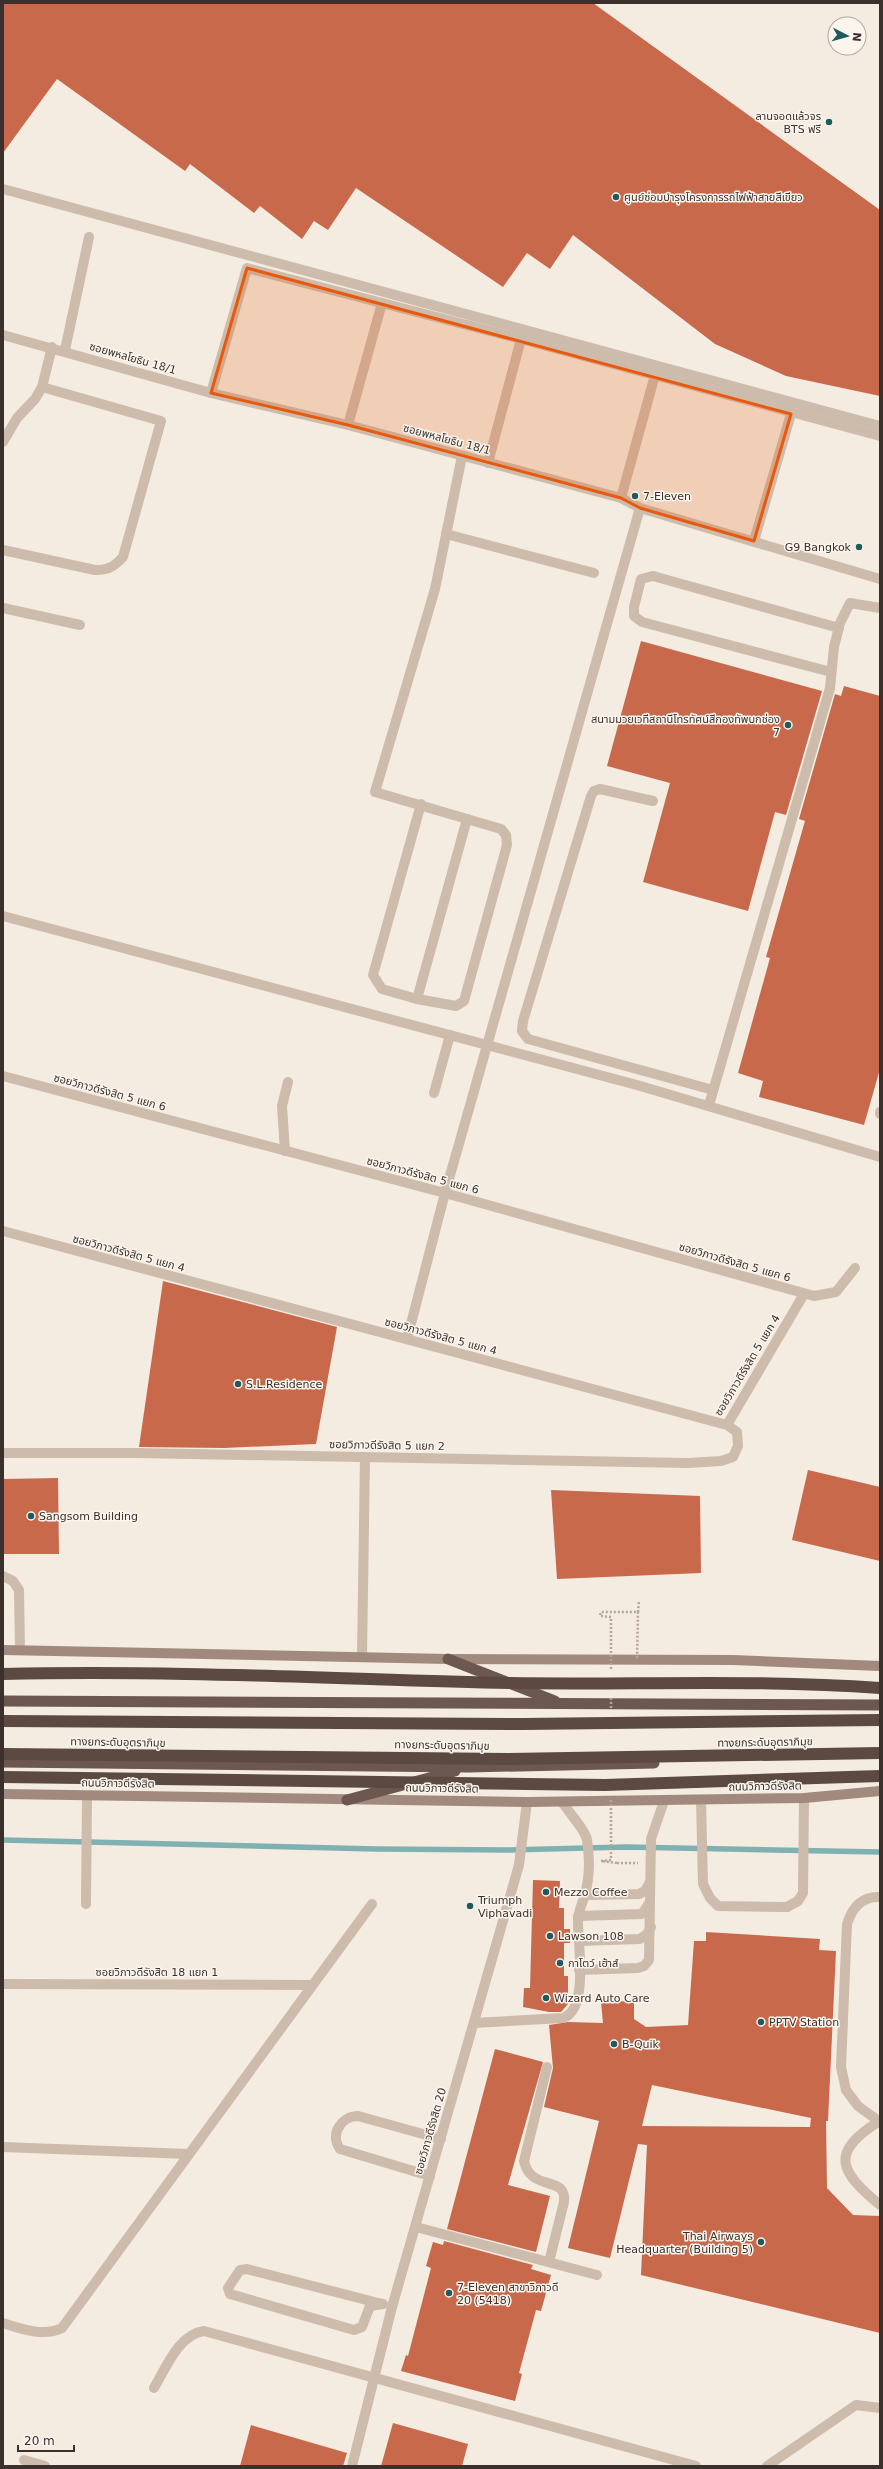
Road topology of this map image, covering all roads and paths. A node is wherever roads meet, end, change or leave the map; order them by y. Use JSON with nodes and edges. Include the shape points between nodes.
{"nodes":[{"id":1,"x":3,"y":189,"type":"edge"},
{"id":2,"x":89,"y":237,"type":"dead end"},
{"id":3,"x":382,"y":303,"type":"junction"},
{"id":4,"x":3,"y":335,"type":"edge"},
{"id":5,"x":521,"y":339,"type":"junction"},
{"id":6,"x":52,"y":347,"type":"junction"},
{"id":7,"x":65,"y":350,"type":"junction"},
{"id":8,"x":655,"y":375,"type":"junction"},
{"id":9,"x":42,"y":387,"type":"junction"},
{"id":10,"x":211,"y":393,"type":"junction"},
{"id":11,"x":791,"y":414,"type":"junction"},
{"id":12,"x":348,"y":425,"type":"junction"},
{"id":13,"x":880,"y":426,"type":"edge"},
{"id":14,"x":880,"y":436,"type":"edge"},
{"id":15,"x":3,"y":442,"type":"edge"},
{"id":16,"x":462,"y":456,"type":"junction"},
{"id":17,"x":488,"y":462,"type":"junction"},
{"id":18,"x":621,"y":498,"type":"junction"},
{"id":19,"x":640,"y":508,"type":"junction"},
{"id":20,"x":446,"y":534,"type":"junction"},
{"id":21,"x":754,"y":541,"type":"junction"},
{"id":22,"x":3,"y":550,"type":"edge"},
{"id":23,"x":594,"y":572,"type":"dead end"},
{"id":24,"x":880,"y":579,"type":"edge"},
{"id":25,"x":3,"y":608,"type":"edge"},
{"id":26,"x":880,"y":608,"type":"edge"},
{"id":27,"x":80,"y":626,"type":"dead end"},
{"id":28,"x":839,"y":628,"type":"junction"},
{"id":29,"x":831,"y":672,"type":"junction"},
{"id":30,"x":653,"y":801,"type":"dead end"},
{"id":31,"x":421,"y":804,"type":"junction"},
{"id":32,"x":467,"y":819,"type":"junction"},
{"id":33,"x":3,"y":916,"type":"edge"},
{"id":34,"x":417,"y":999,"type":"junction"},
{"id":35,"x":450,"y":1035,"type":"junction"},
{"id":36,"x":489,"y":1046,"type":"junction"},
{"id":37,"x":3,"y":1076,"type":"edge"},
{"id":38,"x":288,"y":1082,"type":"dead end"},
{"id":39,"x":713,"y":1090,"type":"junction"},
{"id":40,"x":434,"y":1093,"type":"dead end"},
{"id":41,"x":709,"y":1105,"type":"junction"},
{"id":42,"x":285,"y":1151,"type":"junction"},
{"id":43,"x":880,"y":1157,"type":"edge"},
{"id":44,"x":445,"y":1193,"type":"junction"},
{"id":45,"x":3,"y":1231,"type":"edge"},
{"id":46,"x":855,"y":1268,"type":"dead end"},
{"id":47,"x":804,"y":1294,"type":"junction"},
{"id":48,"x":407,"y":1339,"type":"junction"},
{"id":49,"x":727,"y":1425,"type":"junction"},
{"id":50,"x":3,"y":1453,"type":"edge"},
{"id":51,"x":365,"y":1457,"type":"junction"},
{"id":52,"x":3,"y":1576,"type":"edge"},
{"id":53,"x":639,"y":1601,"type":"dead end"},
{"id":54,"x":638,"y":1612,"type":"dead end"},
{"id":55,"x":3,"y":1650,"type":"edge"},
{"id":56,"x":20,"y":1650,"type":"junction"},
{"id":57,"x":362,"y":1657,"type":"junction"},
{"id":58,"x":448,"y":1660,"type":"junction"},
{"id":59,"x":880,"y":1666,"type":"edge"},
{"id":60,"x":3,"y":1674,"type":"edge"},
{"id":61,"x":880,"y":1688,"type":"edge"},
{"id":62,"x":3,"y":1701,"type":"edge"},
{"id":63,"x":563,"y":1704,"type":"junction"},
{"id":64,"x":880,"y":1705,"type":"edge"},
{"id":65,"x":880,"y":1720,"type":"edge"},
{"id":66,"x":3,"y":1721,"type":"edge"},
{"id":67,"x":880,"y":1753,"type":"edge"},
{"id":68,"x":3,"y":1754,"type":"edge"},
{"id":69,"x":880,"y":1757,"type":"edge"},
{"id":70,"x":3,"y":1762,"type":"edge"},
{"id":71,"x":469,"y":1767,"type":"junction"},
{"id":72,"x":880,"y":1776,"type":"edge"},
{"id":73,"x":3,"y":1777,"type":"edge"},
{"id":74,"x":880,"y":1792,"type":"edge"},
{"id":75,"x":3,"y":1794,"type":"edge"},
{"id":76,"x":87,"y":1796,"type":"junction"},
{"id":77,"x":804,"y":1798,"type":"junction"},
{"id":78,"x":347,"y":1800,"type":"junction"},
{"id":79,"x":701,"y":1800,"type":"junction"},
{"id":80,"x":664,"y":1801,"type":"junction"},
{"id":81,"x":527,"y":1802,"type":"junction"},
{"id":82,"x":562,"y":1802,"type":"junction"},
{"id":83,"x":650,"y":1860,"type":"junction"},
{"id":84,"x":617,"y":1863,"type":"dead end"},
{"id":85,"x":650,"y":1882,"type":"junction"},
{"id":86,"x":585,"y":1895,"type":"junction"},
{"id":87,"x":880,"y":1897,"type":"edge"},
{"id":88,"x":650,"y":1902,"type":"junction"},
{"id":89,"x":86,"y":1904,"type":"dead end"},
{"id":90,"x":372,"y":1904,"type":"dead end"},
{"id":91,"x":578,"y":1916,"type":"junction"},
{"id":92,"x":651,"y":1927,"type":"junction"},
{"id":93,"x":579,"y":1940,"type":"junction"},
{"id":94,"x":579,"y":1970,"type":"junction"},
{"id":95,"x":3,"y":1984,"type":"edge"},
{"id":96,"x":311,"y":1985,"type":"junction"},
{"id":97,"x":474,"y":2023,"type":"junction"},
{"id":98,"x":547,"y":2067,"type":"dead end"},
{"id":99,"x":879,"y":2122,"type":"edge"},
{"id":100,"x":441,"y":2139,"type":"junction"},
{"id":101,"x":3,"y":2147,"type":"edge"},
{"id":102,"x":188,"y":2154,"type":"junction"},
{"id":103,"x":430,"y":2176,"type":"junction"},
{"id":104,"x":880,"y":2205,"type":"edge"},
{"id":105,"x":416,"y":2227,"type":"junction"},
{"id":106,"x":549,"y":2262,"type":"junction"},
{"id":107,"x":597,"y":2275,"type":"dead end"},
{"id":108,"x":388,"y":2305,"type":"junction"},
{"id":109,"x":3,"y":2323,"type":"edge"},
{"id":110,"x":374,"y":2378,"type":"junction"},
{"id":111,"x":154,"y":2388,"type":"dead end"},
{"id":112,"x":880,"y":2408,"type":"edge"},
{"id":113,"x":24,"y":2460,"type":"dead end"},
{"id":114,"x":45,"y":2466,"type":"edge"},
{"id":115,"x":352,"y":2466,"type":"edge"},
{"id":116,"x":696,"y":2466,"type":"edge"},
{"id":117,"x":767,"y":2466,"type":"edge"}],
"edges":[{"from":1,"to":13,"type":"street"},
{"from":2,"to":7,"type":"street"},
{"from":3,"to":5,"type":"street"},
{"from":3,"to":10,"type":"street","via":[[247,268]]},
{"from":3,"to":12,"type":"street"},
{"from":4,"to":6,"type":"street","name":"ซอยพหลโยธิน 18/1"},
{"from":5,"to":8,"type":"street"},
{"from":5,"to":17,"type":"street"},
{"from":6,"to":7,"type":"street","name":"ซอยพหลโยธิน 18/1"},
{"from":6,"to":9,"type":"street"},
{"from":7,"to":10,"type":"street","name":"ซอยพหลโยธิน 18/1"},
{"from":8,"to":11,"type":"street"},
{"from":8,"to":18,"type":"street"},
{"from":9,"to":15,"type":"street","via":[[35,400],[17,418]]},
{"from":9,"to":22,"type":"street","via":[[161,421],[122,557],[117,563],[108,570],[95,570]]},
{"from":10,"to":12,"type":"street","name":"ซอยพหลโยธิน 18/1"},
{"from":11,"to":14,"type":"street"},
{"from":11,"to":21,"type":"street"},
{"from":12,"to":16,"type":"street","name":"ซอยพหลโยธิน 18/1"},
{"from":16,"to":17,"type":"street","name":"ซอยพหลโยธิน 18/1"},
{"from":16,"to":20,"type":"street"},
{"from":17,"to":18,"type":"street","name":"ซอยพหลโยธิน 18/1"},
{"from":18,"to":19,"type":"street","name":"ซอยพหลโยธิน 18/1"},
{"from":19,"to":21,"type":"street","name":"ซอยพหลโยธิน 18/1"},
{"from":19,"to":36,"type":"street"},
{"from":20,"to":23,"type":"street"},
{"from":20,"to":31,"type":"street","via":[[435,589],[375,792]]},
{"from":21,"to":24,"type":"street","name":"ซอยพหลโยธิน 18/1"},
{"from":25,"to":27,"type":"street"},
{"from":26,"to":28,"type":"street","via":[[850,603]]},
{"from":28,"to":29,"type":"street","via":[[831,660]]},
{"from":28,"to":29,"type":"street","via":[[653,576],[641,579],[634,607],[634,616],[642,622]]},
{"from":29,"to":39,"type":"street","via":[[830,688]]},
{"from":30,"to":39,"type":"street","via":[[600,789],[594,791],[591,796],[522,1031],[528,1039]]},
{"from":31,"to":32,"type":"street"},
{"from":31,"to":34,"type":"street","via":[[373,975],[382,989]]},
{"from":32,"to":34,"type":"street"},
{"from":32,"to":34,"type":"street","via":[[501,828],[506,835],[507,845],[464,1001],[456,1006]]},
{"from":33,"to":35,"type":"street"},
{"from":35,"to":36,"type":"street"},
{"from":35,"to":40,"type":"street"},
{"from":36,"to":41,"type":"street"},
{"from":36,"to":44,"type":"street"},
{"from":37,"to":42,"type":"street","name":"ซอยวิภาวดีรังสิต 5 แยก 6"},
{"from":38,"to":42,"type":"street","via":[[282,1106]]},
{"from":39,"to":41,"type":"street"},
{"from":41,"to":43,"type":"street"},
{"from":42,"to":44,"type":"street","name":"ซอยวิภาวดีรังสิต 5 แยก 6"},
{"from":44,"to":47,"type":"street","name":"ซอยวิภาวดีรังสิต 5 แยก 6"},
{"from":44,"to":48,"type":"street"},
{"from":45,"to":48,"type":"street","name":"ซอยวิภาวดีรังสิต 5 แยก 4"},
{"from":46,"to":47,"type":"street","name":"ซอยวิภาวดีรังสิต 5 แยก 6","via":[[836,1292],[814,1296]]},
{"from":47,"to":49,"type":"street","name":"ซอยวิภาวดีรังสิต 5 แยก 4"},
{"from":48,"to":49,"type":"street","name":"ซอยวิภาวดีรังสิต 5 แยก 4"},
{"from":49,"to":51,"type":"street","name":"ซอยวิภาวดีรังสิต 5 แยก 2","via":[[737,1432],[738,1446],[732,1457],[721,1461]]},
{"from":50,"to":51,"type":"street","name":"ซอยวิภาวดีรังสิต 5 แยก 2"},
{"from":51,"to":57,"type":"street"},
{"from":52,"to":56,"type":"street","via":[[13,1581],[19,1590]]},
{"from":53,"to":54,"type":"path"},
{"from":55,"to":56,"type":"main road"},
{"from":56,"to":57,"type":"main road","via":[[150,1655]]},
{"from":57,"to":58,"type":"main road"},
{"from":58,"to":59,"type":"main road","via":[[733,1660]]},
{"from":58,"to":63,"type":"highway"},
{"from":60,"to":61,"type":"highway","bridge":true,"via":[[124,1674],[564,1684],[797,1683]]},
{"from":62,"to":63,"type":"highway"},
{"from":63,"to":64,"type":"highway"},
{"from":65,"to":66,"type":"highway","name":"ทางยกระดับอุตราภิมุข","bridge":true,"via":[[523,1724]]},
{"from":67,"to":68,"type":"highway","name":"ทางยกระดับอุตราภิมุข","bridge":true,"via":[[507,1759]]},
{"from":69,"to":71,"type":"highway","name":"ถนนวิภาวดีรังสิต"},
{"from":70,"to":71,"type":"highway","name":"ถนนวิภาวดีรังสิต"},
{"from":71,"to":78,"type":"highway"},
{"from":72,"to":73,"type":"highway","bridge":true,"via":[[605,1785]]},
{"from":74,"to":77,"type":"main road","name":"ถนนวิภาวดีรังสิต"},
{"from":75,"to":76,"type":"main road","name":"ถนนวิภาวดีรังสิต"},
{"from":76,"to":78,"type":"main road","name":"ถนนวิภาวดีรังสิต"},
{"from":76,"to":89,"type":"street"},
{"from":77,"to":79,"type":"main road","name":"ถนนวิภาวดีรังสิต"},
{"from":77,"to":79,"type":"street","via":[[803,1893],[798,1902],[787,1907],[718,1906],[710,1898],[704,1884]]},
{"from":78,"to":81,"type":"main road","name":"ถนนวิภาวดีรังสิต"},
{"from":79,"to":80,"type":"main road","name":"ถนนวิภาวดีรังสิต"},
{"from":80,"to":82,"type":"main road","name":"ถนนวิภาวดีรังสิต"},
{"from":80,"to":83,"type":"street","via":[[651,1839]]},
{"from":81,"to":82,"type":"main road","name":"ถนนวิภาวดีรังสิต"},
{"from":81,"to":97,"type":"street","name":"ซอยวิภาวดีรังสิต 20","via":[[519,1859]]},
{"from":82,"to":86,"type":"street","via":[[587,1838],[590,1867]]},
{"from":83,"to":84,"type":"path"},
{"from":83,"to":85,"type":"street"},
{"from":85,"to":86,"type":"street","via":[[640,1894]]},
{"from":85,"to":88,"type":"street"},
{"from":86,"to":91,"type":"street"},
{"from":87,"to":99,"type":"street","via":[[873,1896],[858,1904],[851,1912],[847,1924],[841,2067],[846,2090],[858,2106]]},
{"from":88,"to":91,"type":"street","via":[[642,1914]]},
{"from":88,"to":92,"type":"street"},
{"from":90,"to":96,"type":"street"},
{"from":91,"to":93,"type":"street"},
{"from":92,"to":93,"type":"street","via":[[640,1939]]},
{"from":92,"to":94,"type":"street","via":[[651,1955],[643,1967]]},
{"from":93,"to":94,"type":"street"},
{"from":94,"to":97,"type":"street","via":[[577,2002],[566,2017]]},
{"from":95,"to":96,"type":"street","name":"ซอยวิภาวดีรังสิต 18 แยก 1"},
{"from":96,"to":102,"type":"street"},
{"from":97,"to":100,"type":"street","name":"ซอยวิภาวดีรังสิต 20"},
{"from":98,"to":106,"type":"street","via":[[524,2161],[532,2177],[559,2186],[564,2194]]},
{"from":99,"to":104,"type":"street","via":[[860,2133],[848,2146],[844,2161],[849,2174]]},
{"from":100,"to":103,"type":"street","name":"ซอยวิภาวดีรังสิต 20"},
{"from":100,"to":103,"type":"street","via":[[358,2116],[350,2116],[344,2120],[336,2134],[336,2144],[340,2148]]},
{"from":101,"to":102,"type":"street"},
{"from":102,"to":109,"type":"street","via":[[62,2328],[44,2332]]},
{"from":103,"to":105,"type":"street","name":"ซอยวิภาวดีรังสิต 20"},
{"from":105,"to":106,"type":"street"},
{"from":105,"to":108,"type":"street","name":"ซอยวิภาวดีรังสิต 20"},
{"from":106,"to":107,"type":"street"},
{"from":108,"to":108,"type":"street","via":[[370,2306],[362,2327],[354,2330],[234,2296],[228,2292],[228,2288],[236,2272],[247,2269]]},
{"from":108,"to":110,"type":"street","name":"ซอยวิภาวดีรังสิต 20"},
{"from":110,"to":111,"type":"street","via":[[204,2331],[190,2336],[177,2349]]},
{"from":110,"to":115,"type":"street","name":"ซอยวิภาวดีรังสิต 20"},
{"from":110,"to":116,"type":"street"},
{"from":112,"to":117,"type":"street","via":[[856,2405]]},
{"from":113,"to":114,"type":"street"}]}
